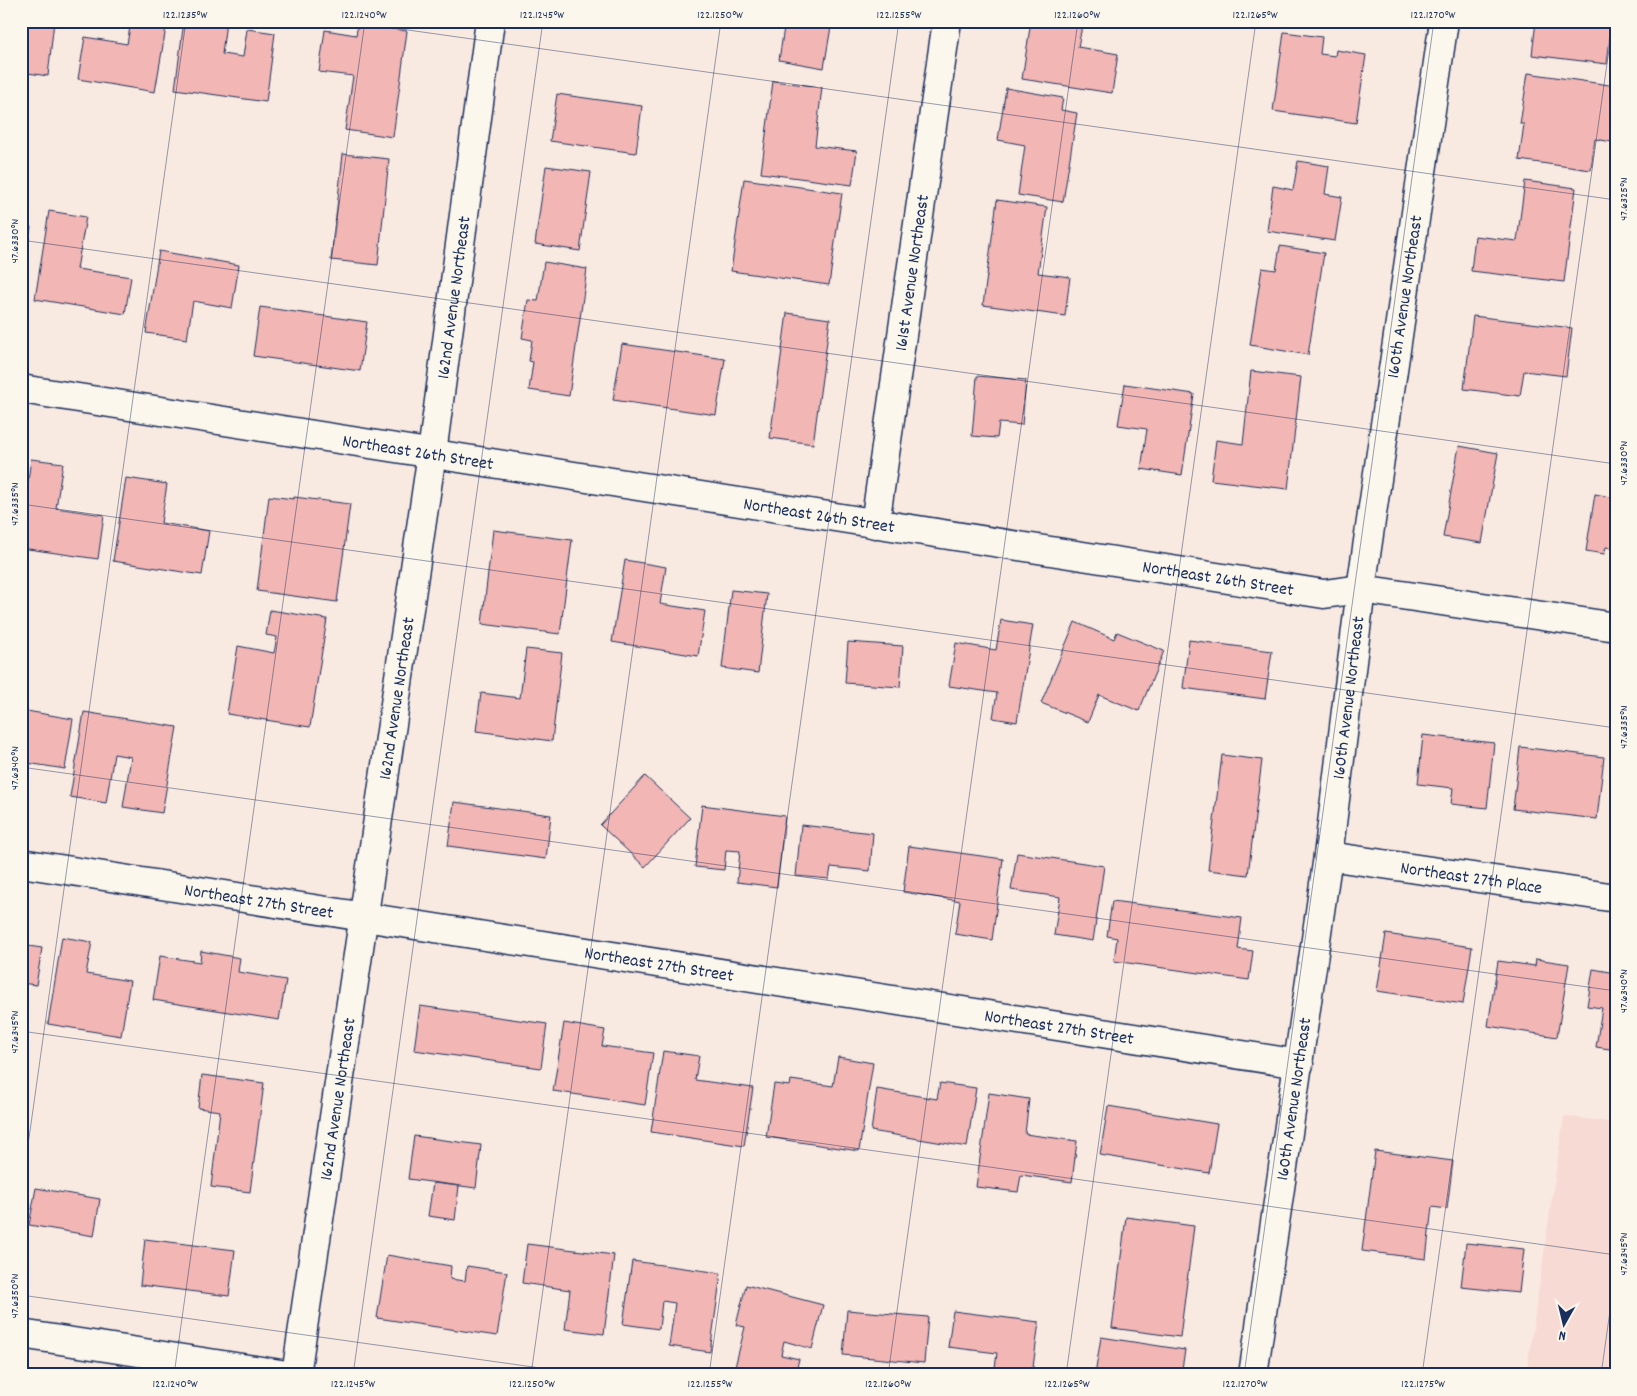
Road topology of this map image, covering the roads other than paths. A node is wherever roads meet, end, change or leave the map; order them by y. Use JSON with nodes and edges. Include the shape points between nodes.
{"nodes":[{"id":1,"x":490,"y":21,"type":"edge"},
{"id":2,"x":947,"y":21,"type":"edge"},
{"id":3,"x":1444,"y":21,"type":"edge"},
{"id":4,"x":21,"y":389,"type":"edge"},
{"id":5,"x":432,"y":453,"type":"junction"},
{"id":6,"x":875,"y":524,"type":"junction"},
{"id":7,"x":1361,"y":590,"type":"junction"},
{"id":8,"x":1616,"y":627,"type":"edge"},
{"id":9,"x":1328,"y":856,"type":"junction"},
{"id":10,"x":21,"y":862,"type":"edge"},
{"id":11,"x":1616,"y":898,"type":"edge"},
{"id":12,"x":363,"y":916,"type":"junction"},
{"id":13,"x":1299,"y":1064,"type":"junction"},
{"id":14,"x":21,"y":1334,"type":"edge"},
{"id":15,"x":287,"y":1375,"type":"edge"},
{"id":16,"x":296,"y":1375,"type":"edge"},
{"id":17,"x":1253,"y":1375,"type":"edge"}],
"edges":[{"from":1,"to":5,"type":"street","name":"162nd Avenue Northeast"},
{"from":2,"to":6,"type":"street","name":"161st Avenue Northeast"},
{"from":3,"to":7,"type":"street","name":"160th Avenue Northeast"},
{"from":4,"to":5,"type":"street","name":"Northeast 26th Street"},
{"from":5,"to":6,"type":"street","name":"Northeast 26th Street"},
{"from":5,"to":12,"type":"street","name":"162nd Avenue Northeast"},
{"from":6,"to":7,"type":"street","name":"Northeast 26th Street","via":[[1324,594]]},
{"from":7,"to":8,"type":"street","name":"Northeast 26th Street"},
{"from":7,"to":9,"type":"street","name":"160th Avenue Northeast"},
{"from":9,"to":11,"type":"street","name":"Northeast 27th Place"},
{"from":9,"to":13,"type":"street","name":"160th Avenue Northeast"},
{"from":10,"to":12,"type":"street","name":"Northeast 27th Street"},
{"from":12,"to":13,"type":"street","name":"Northeast 27th Street"},
{"from":12,"to":16,"type":"street","name":"162nd Avenue Northeast"},
{"from":13,"to":17,"type":"street","name":"160th Avenue Northeast"},
{"from":14,"to":15,"type":"street"}]}
